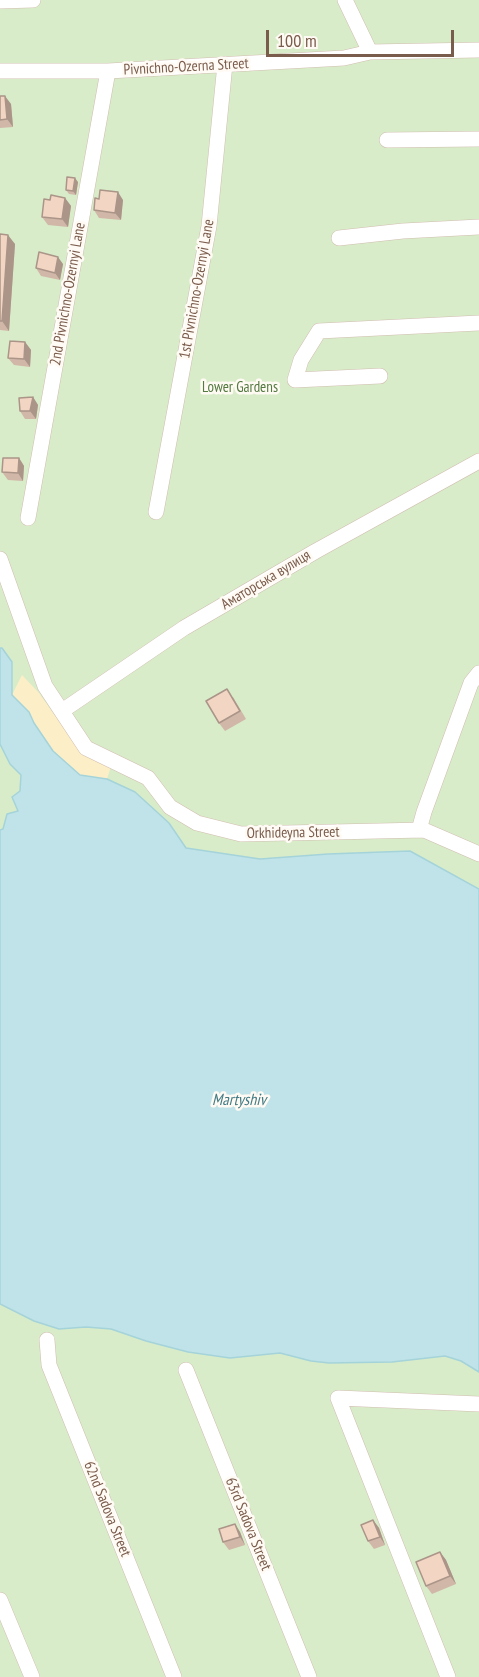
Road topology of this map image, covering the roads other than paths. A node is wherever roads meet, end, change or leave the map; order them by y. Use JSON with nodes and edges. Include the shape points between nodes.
{"nodes":[{"id":1,"x":33,"y":0,"type":"edge"},
{"id":2,"x":345,"y":0,"type":"edge"},
{"id":3,"x":0,"y":1,"type":"edge"},
{"id":4,"x":479,"y":50,"type":"edge"},
{"id":5,"x":370,"y":52,"type":"junction"},
{"id":6,"x":225,"y":64,"type":"junction"},
{"id":7,"x":0,"y":71,"type":"edge"},
{"id":8,"x":108,"y":71,"type":"junction"},
{"id":9,"x":479,"y":139,"type":"edge"},
{"id":10,"x":387,"y":140,"type":"dead end"},
{"id":11,"x":479,"y":227,"type":"edge"},
{"id":12,"x":339,"y":238,"type":"dead end"},
{"id":13,"x":479,"y":323,"type":"edge"},
{"id":14,"x":380,"y":376,"type":"dead end"},
{"id":15,"x":479,"y":461,"type":"edge"},
{"id":16,"x":156,"y":512,"type":"dead end"},
{"id":17,"x":28,"y":518,"type":"dead end"},
{"id":18,"x":0,"y":559,"type":"edge"},
{"id":19,"x":479,"y":673,"type":"edge"},
{"id":20,"x":62,"y":711,"type":"junction"},
{"id":21,"x":419,"y":830,"type":"junction"},
{"id":22,"x":479,"y":854,"type":"edge"},
{"id":23,"x":47,"y":1340,"type":"dead end"},
{"id":24,"x":186,"y":1370,"type":"dead end"},
{"id":25,"x":478,"y":1406,"type":"edge"},
{"id":26,"x":0,"y":1600,"type":"edge"},
{"id":27,"x":32,"y":1677,"type":"edge"},
{"id":28,"x":174,"y":1677,"type":"edge"},
{"id":29,"x":309,"y":1677,"type":"edge"},
{"id":30,"x":448,"y":1677,"type":"edge"}],
"edges":[{"from":1,"to":3,"type":"street"},
{"from":2,"to":5,"type":"street"},
{"from":4,"to":5,"type":"street","name":"Pivnichno-Ozerna Street"},
{"from":5,"to":6,"type":"street","name":"Pivnichno-Ozerna Street","via":[[344,58]]},
{"from":6,"to":8,"type":"street","name":"Pivnichno-Ozerna Street"},
{"from":6,"to":16,"type":"street","name":"1st Pivnichno-Ozernyi Lane","via":[[209,226]]},
{"from":7,"to":8,"type":"street","name":"Pivnichno-Ozerna Street"},
{"from":8,"to":17,"type":"street","name":"2nd Pivnichno-Ozernyi Lane"},
{"from":9,"to":10,"type":"street"},
{"from":11,"to":12,"type":"street"},
{"from":13,"to":14,"type":"street","via":[[319,331],[301,360],[295,380]]},
{"from":15,"to":20,"type":"street","name":"Аматорська вулиця","via":[[184,628]]},
{"from":18,"to":20,"type":"street","name":"Orkhideyna Street","via":[[45,686]]},
{"from":19,"to":21,"type":"street","via":[[471,683]]},
{"from":20,"to":21,"type":"street","name":"Orkhideyna Street","via":[[86,748],[148,778],[170,807],[197,824],[241,834]]},
{"from":21,"to":22,"type":"street","name":"Orkhideyna Street"},
{"from":23,"to":28,"type":"street","name":"62nd Sadova Street","via":[[49,1365]]},
{"from":24,"to":29,"type":"street","name":"63rd Sadova Street"},
{"from":25,"to":30,"type":"street","via":[[338,1398]]},
{"from":26,"to":27,"type":"street"}]}
